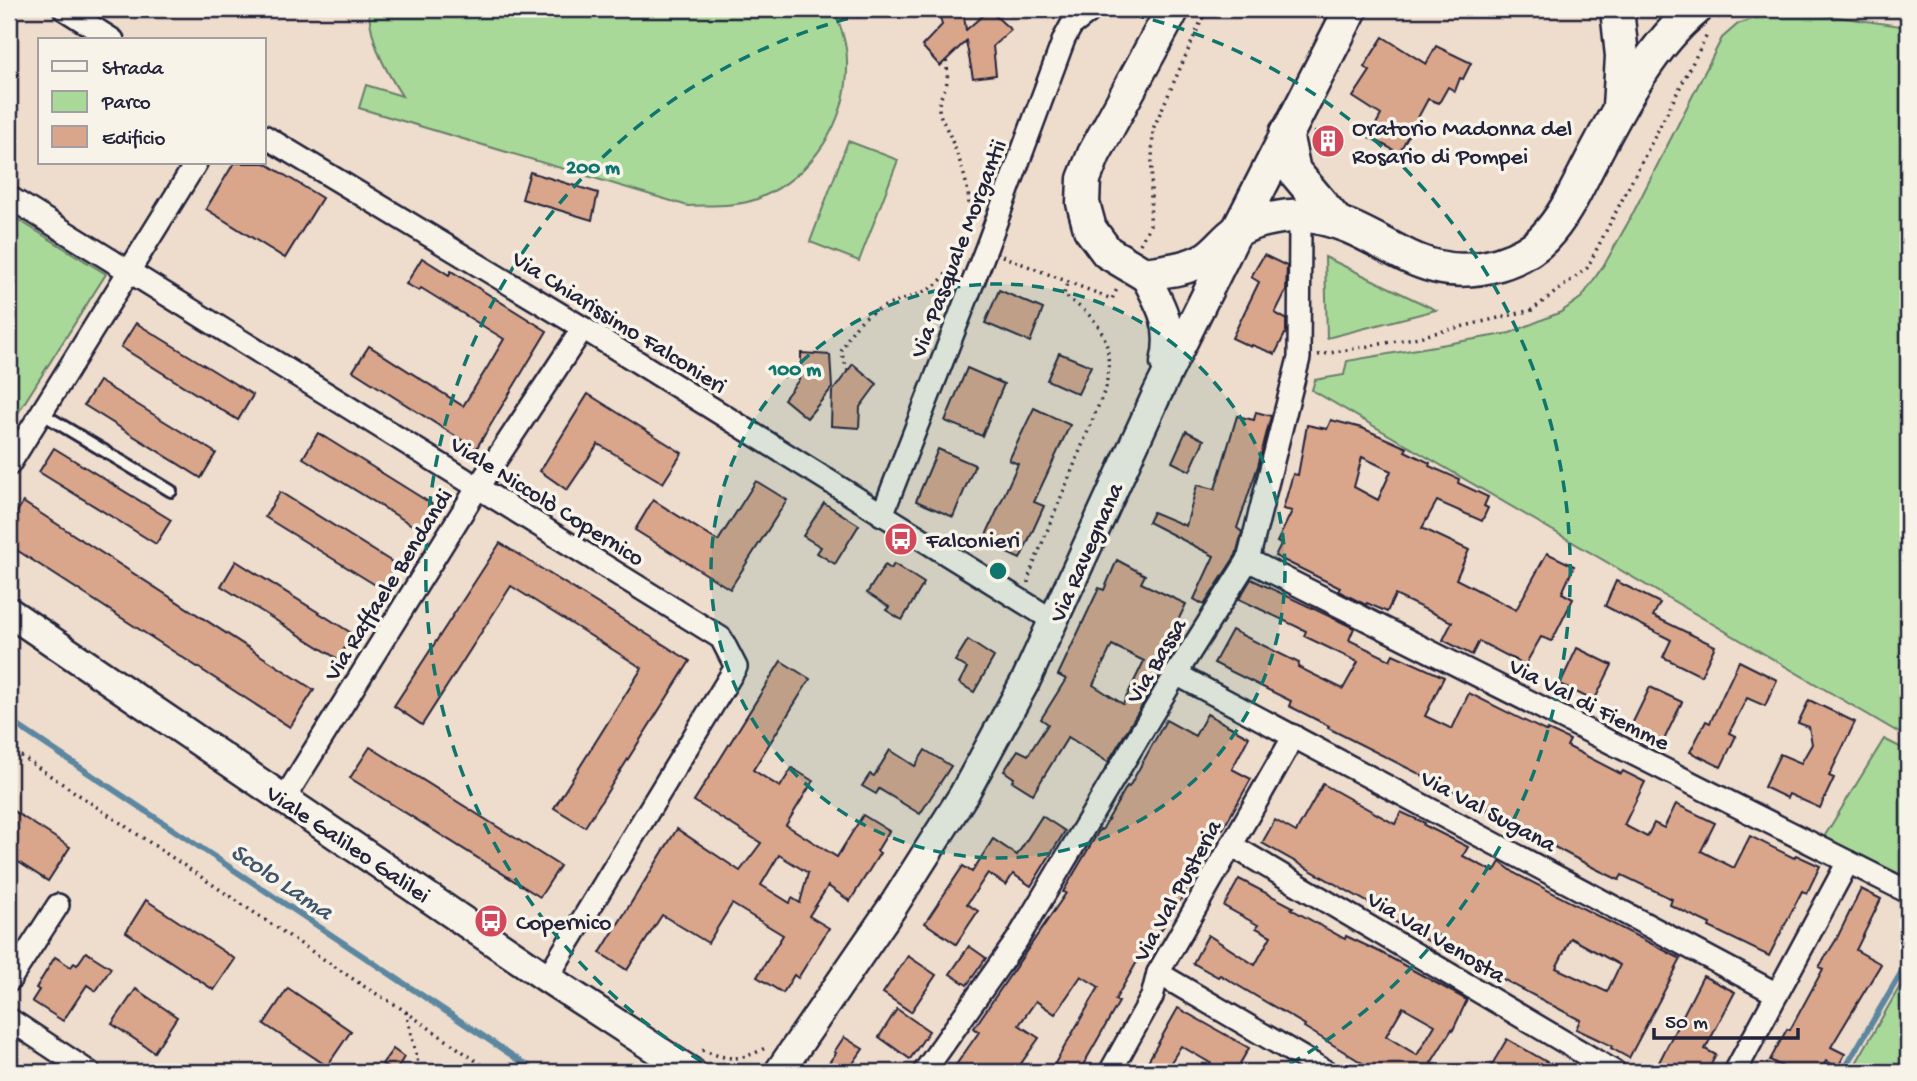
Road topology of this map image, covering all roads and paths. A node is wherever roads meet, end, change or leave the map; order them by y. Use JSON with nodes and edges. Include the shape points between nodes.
{"nodes":[{"id":1,"x":64,"y":9,"type":"edge"},
{"id":2,"x":1093,"y":9,"type":"edge"},
{"id":3,"x":1188,"y":9,"type":"edge"},
{"id":4,"x":1208,"y":9,"type":"edge"},
{"id":5,"x":1351,"y":9,"type":"edge"},
{"id":6,"x":1616,"y":9,"type":"edge"},
{"id":7,"x":1873,"y":9,"type":"edge"},
{"id":8,"x":1691,"y":10,"type":"edge"},
{"id":9,"x":1188,"y":13,"type":"edge"},
{"id":10,"x":1908,"y":13,"type":"edge"},
{"id":11,"x":110,"y":38,"type":"edge"},
{"id":12,"x":946,"y":60,"type":"dead end"},
{"id":13,"x":1619,"y":109,"type":"junction"},
{"id":14,"x":1286,"y":133,"type":"junction"},
{"id":15,"x":266,"y":137,"type":"edge"},
{"id":16,"x":195,"y":164,"type":"edge"},
{"id":17,"x":9,"y":197,"type":"edge"},
{"id":18,"x":1336,"y":220,"type":"junction"},
{"id":19,"x":1300,"y":228,"type":"dead end"},
{"id":20,"x":1238,"y":230,"type":"junction"},
{"id":21,"x":1001,"y":256,"type":"dead end"},
{"id":22,"x":1134,"y":268,"type":"junction"},
{"id":23,"x":129,"y":270,"type":"junction"},
{"id":24,"x":1067,"y":283,"type":"junction"},
{"id":25,"x":583,"y":328,"type":"junction"},
{"id":26,"x":848,"y":372,"type":"dead end"},
{"id":27,"x":1157,"y":394,"type":"junction"},
{"id":28,"x":41,"y":413,"type":"junction"},
{"id":29,"x":9,"y":465,"type":"edge"},
{"id":30,"x":478,"y":487,"type":"junction"},
{"id":31,"x":171,"y":491,"type":"dead end"},
{"id":32,"x":882,"y":515,"type":"junction"},
{"id":33,"x":1248,"y":560,"type":"junction"},
{"id":34,"x":1027,"y":592,"type":"dead end"},
{"id":35,"x":9,"y":612,"type":"edge"},
{"id":36,"x":1054,"y":621,"type":"junction"},
{"id":37,"x":1176,"y":674,"type":"junction"},
{"id":38,"x":1294,"y":736,"type":"junction"},
{"id":39,"x":9,"y":748,"type":"edge"},
{"id":40,"x":284,"y":799,"type":"junction"},
{"id":41,"x":1231,"y":845,"type":"junction"},
{"id":42,"x":1848,"y":862,"type":"junction"},
{"id":43,"x":1908,"y":892,"type":"edge"},
{"id":44,"x":58,"y":905,"type":"dead end"},
{"id":45,"x":1158,"y":973,"type":"junction"},
{"id":46,"x":547,"y":978,"type":"junction"},
{"id":47,"x":9,"y":981,"type":"edge"},
{"id":48,"x":1777,"y":994,"type":"junction"},
{"id":49,"x":406,"y":1012,"type":"junction"},
{"id":50,"x":9,"y":1019,"type":"edge"},
{"id":51,"x":768,"y":1046,"type":"dead end"},
{"id":52,"x":694,"y":1060,"type":"edge"},
{"id":53,"x":89,"y":1072,"type":"edge"},
{"id":54,"x":420,"y":1072,"type":"edge"},
{"id":55,"x":492,"y":1072,"type":"edge"},
{"id":56,"x":779,"y":1072,"type":"edge"},
{"id":57,"x":925,"y":1072,"type":"edge"},
{"id":58,"x":1110,"y":1072,"type":"edge"},
{"id":59,"x":1327,"y":1072,"type":"edge"},
{"id":60,"x":1615,"y":1072,"type":"edge"},
{"id":61,"x":1735,"y":1072,"type":"edge"}],
"edges":[{"from":1,"to":11,"type":"street"},
{"from":2,"to":32,"type":"street","name":"Via Pasquale Morgantii","via":[[1071,26],[1064,39]]},
{"from":3,"to":9,"type":"path"},
{"from":4,"to":9,"type":"path"},
{"from":5,"to":14,"type":"main road","name":"Via Ravegnana"},
{"from":6,"to":13,"type":"main road","via":[[1622,56]]},
{"from":7,"to":10,"type":"path"},
{"from":8,"to":13,"type":"main road"},
{"from":9,"to":22,"type":"path","via":[[1153,129],[1150,225]]},
{"from":9,"to":22,"type":"main road","via":[[1094,154],[1084,179],[1083,203],[1090,229],[1107,252]]},
{"from":12,"to":26,"type":"path","via":[[948,79],[938,107],[967,187],[970,213],[963,241],[942,281],[865,315],[841,352]]},
{"from":13,"to":18,"type":"main road","via":[[1562,216],[1542,240],[1516,259],[1486,268],[1452,271],[1430,267]]},
{"from":14,"to":18,"type":"main road","via":[[1294,171]]},
{"from":14,"to":20,"type":"main road","name":"Via Ravegnana"},
{"from":15,"to":25,"type":"street","name":"Via Chiarissimo Falconieri"},
{"from":16,"to":23,"type":"street"},
{"from":17,"to":23,"type":"street","name":"Viale Niccolò Copernico"},
{"from":18,"to":20,"type":"main road","via":[[1286,216]]},
{"from":19,"to":33,"type":"street","name":"Via Bassa","via":[[1299,359]]},
{"from":20,"to":22,"type":"main road","via":[[1207,258],[1171,270]]},
{"from":20,"to":27,"type":"street","name":"Via Ravegnana"},
{"from":21,"to":24,"type":"path"},
{"from":22,"to":24,"type":"path","via":[[1111,299]]},
{"from":22,"to":27,"type":"street","via":[[1161,304],[1169,331]]},
{"from":23,"to":28,"type":"street"},
{"from":23,"to":30,"type":"street","name":"Viale Niccolò Copernico"},
{"from":24,"to":34,"type":"path","via":[[1064,294],[1103,334],[1109,368],[1106,387],[1030,573]]},
{"from":25,"to":30,"type":"street","name":"Via Raffaele Bendandi"},
{"from":25,"to":32,"type":"street","name":"Via Chiarissimo Falconieri"},
{"from":27,"to":36,"type":"street","name":"Via Ravegnana"},
{"from":28,"to":29,"type":"street"},
{"from":28,"to":31,"type":"lane"},
{"from":30,"to":40,"type":"street","name":"Via Raffaele Bendandi"},
{"from":30,"to":46,"type":"street","name":"Viale Niccolò Copernico","via":[[721,638],[736,667]]},
{"from":32,"to":36,"type":"street","name":"Via Chiarissimo Falconieri"},
{"from":33,"to":37,"type":"street","name":"Via Bassa"},
{"from":33,"to":42,"type":"street","name":"Via Val di Fiemme"},
{"from":35,"to":40,"type":"street","name":"Viale Galileo Galilei"},
{"from":36,"to":56,"type":"street","name":"Via Ravegnana","via":[[964,794]]},
{"from":37,"to":38,"type":"street","name":"Via Val Sugana"},
{"from":37,"to":57,"type":"street","name":"Via Bassa","via":[[1017,940]]},
{"from":38,"to":41,"type":"street","name":"Via Val Pusteria"},
{"from":38,"to":48,"type":"street","name":"Via Val Sugana"},
{"from":39,"to":49,"type":"path"},
{"from":40,"to":46,"type":"street","name":"Viale Galileo Galilei"},
{"from":41,"to":45,"type":"street","name":"Via Val Pusteria"},
{"from":41,"to":60,"type":"street","name":"Via Val Venosta"},
{"from":42,"to":43,"type":"street","name":"Via Val di Fiemme"},
{"from":42,"to":48,"type":"street"},
{"from":44,"to":47,"type":"street"},
{"from":45,"to":58,"type":"street","name":"Via Val Pusteria","via":[[1152,997]]},
{"from":45,"to":59,"type":"street"},
{"from":46,"to":52,"type":"street","name":"Viale Galileo Galilei"},
{"from":48,"to":61,"type":"street"},
{"from":49,"to":54,"type":"path"},
{"from":49,"to":55,"type":"path"},
{"from":50,"to":53,"type":"street"},
{"from":51,"to":52,"type":"path","via":[[740,1059]]}]}
